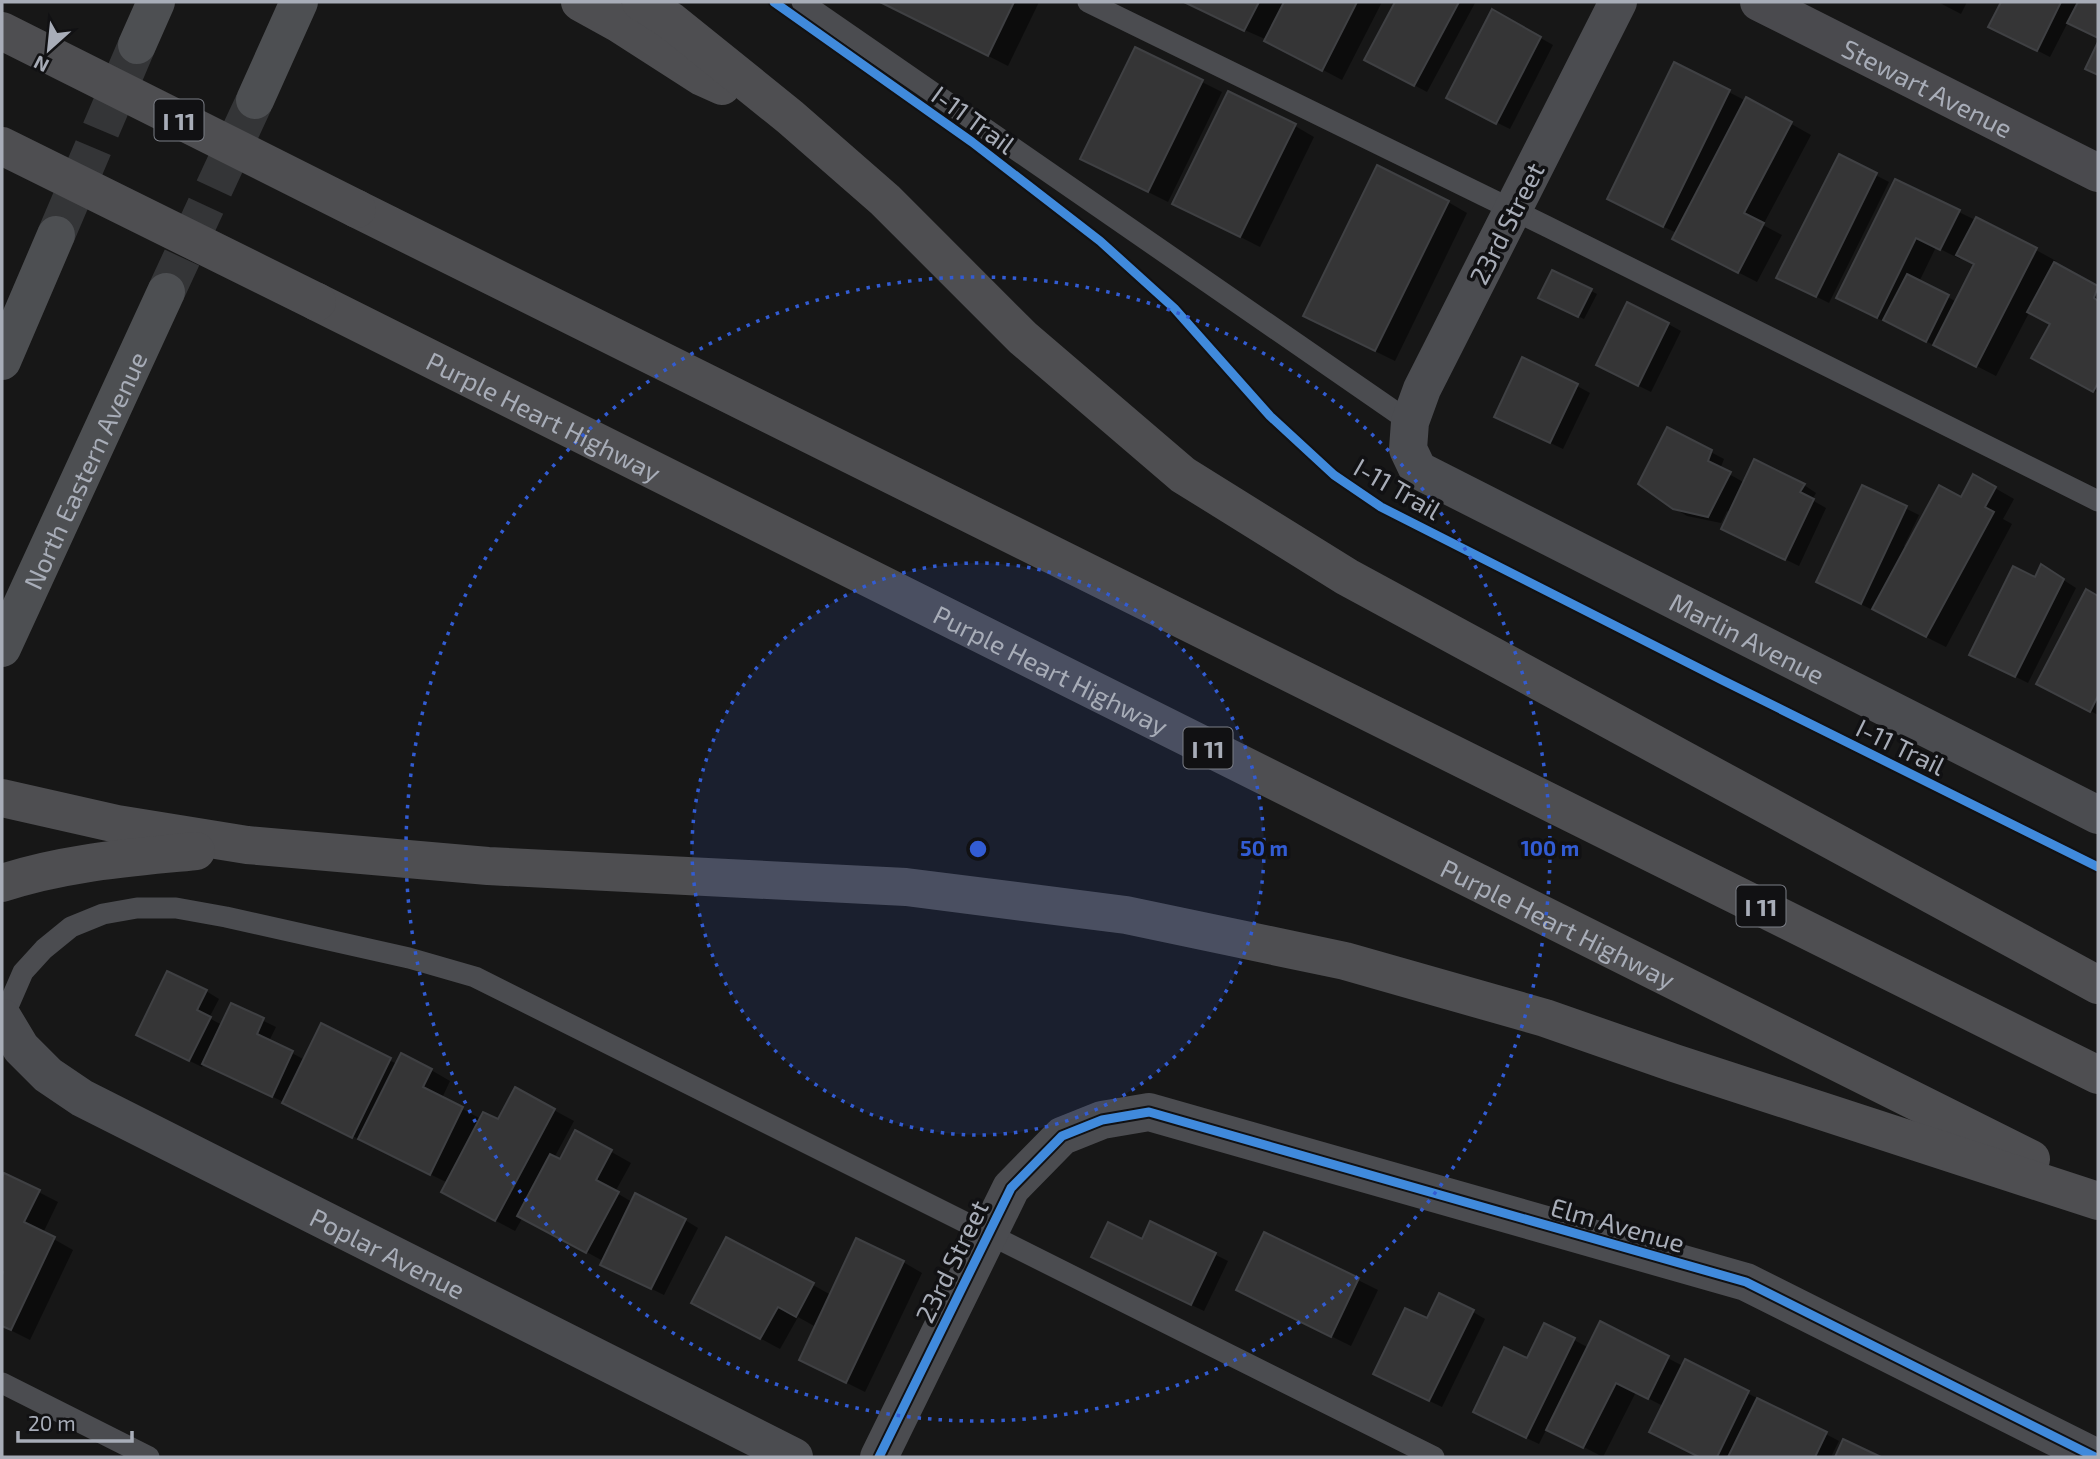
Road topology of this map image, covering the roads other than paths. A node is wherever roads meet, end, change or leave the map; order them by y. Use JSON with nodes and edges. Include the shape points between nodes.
{"nodes":[{"id":1,"x":156,"y":2,"type":"edge"},
{"id":2,"x":299,"y":2,"type":"edge"},
{"id":3,"x":580,"y":2,"type":"edge"},
{"id":4,"x":641,"y":2,"type":"edge"},
{"id":5,"x":802,"y":2,"type":"edge"},
{"id":6,"x":1088,"y":2,"type":"edge"},
{"id":7,"x":1618,"y":2,"type":"edge"},
{"id":8,"x":1759,"y":2,"type":"edge"},
{"id":9,"x":2,"y":31,"type":"edge"},
{"id":10,"x":137,"y":45,"type":"tunnel mouth"},
{"id":11,"x":255,"y":100,"type":"tunnel mouth"},
{"id":12,"x":790,"y":117,"type":"junction"},
{"id":13,"x":2,"y":146,"type":"edge"},
{"id":14,"x":2098,"y":173,"type":"edge"},
{"id":15,"x":1513,"y":210,"type":"junction"},
{"id":16,"x":56,"y":235,"type":"tunnel mouth"},
{"id":17,"x":166,"y":292,"type":"tunnel mouth"},
{"id":18,"x":2,"y":361,"type":"edge"},
{"id":19,"x":1409,"y":435,"type":"junction"},
{"id":20,"x":2098,"y":501,"type":"edge"},
{"id":21,"x":2,"y":648,"type":"edge"},
{"id":22,"x":2,"y":798,"type":"edge"},
{"id":23,"x":2098,"y":815,"type":"edge"},
{"id":24,"x":247,"y":845,"type":"junction"},
{"id":25,"x":2,"y":883,"type":"edge"},
{"id":26,"x":2098,"y":985,"type":"edge"},
{"id":27,"x":3,"y":1018,"type":"edge"},
{"id":28,"x":2098,"y":1075,"type":"edge"},
{"id":29,"x":1102,"y":1120,"type":"joint"},
{"id":30,"x":2098,"y":1193,"type":"edge"},
{"id":31,"x":2098,"y":1201,"type":"edge"},
{"id":32,"x":987,"y":1235,"type":"junction"},
{"id":33,"x":2,"y":1383,"type":"edge"},
{"id":34,"x":149,"y":1457,"type":"edge"},
{"id":35,"x":794,"y":1457,"type":"edge"},
{"id":36,"x":879,"y":1457,"type":"edge"},
{"id":37,"x":1434,"y":1457,"type":"edge"},
{"id":38,"x":2095,"y":1457,"type":"edge"}],
"edges":[{"from":1,"to":10,"type":"main road"},
{"from":2,"to":11,"type":"main road"},
{"from":3,"to":12,"type":"highway","via":[[702,77]]},
{"from":4,"to":12,"type":"highway"},
{"from":5,"to":19,"type":"lane"},
{"from":6,"to":15,"type":"lane"},
{"from":7,"to":15,"type":"street","name":"23rd Street"},
{"from":8,"to":14,"type":"main road","name":"Stewart Avenue"},
{"from":9,"to":28,"type":"highway","number":"I 11","bridge":true},
{"from":12,"to":26,"type":"highway","via":[[885,200],[1023,338],[1183,475],[1347,577]]},
{"from":13,"to":30,"type":"highway","name":"Purple Heart Highway","number":"I 11","bridge":true},
{"from":15,"to":19,"type":"street","name":"23rd Street","via":[[1422,389]]},
{"from":15,"to":20,"type":"lane"},
{"from":16,"to":18,"type":"main road"},
{"from":17,"to":21,"type":"main road","name":"North Eastern Avenue"},
{"from":19,"to":23,"type":"street","name":"Marlin Avenue","via":[[1418,470]]},
{"from":22,"to":24,"type":"highway","via":[[117,824]]},
{"from":24,"to":25,"type":"highway","via":[[72,864]]},
{"from":24,"to":31,"type":"highway","via":[[488,866],[906,887],[1126,915],[1345,961],[1545,1018]]},
{"from":27,"to":32,"type":"lane","via":[[23,971],[44,949],[71,927],[103,914],[176,908],[293,932],[475,977]]},
{"from":27,"to":35,"type":"street","name":"Poplar Avenue","via":[[21,1048],[48,1075],[82,1098]]},
{"from":29,"to":32,"type":"street","name":"23rd Street","via":[[1062,1136],[1011,1188]]},
{"from":29,"to":38,"type":"street","name":"Elm Avenue","via":[[1149,1112],[1746,1282]]},
{"from":32,"to":36,"type":"street","name":"23rd Street"},
{"from":32,"to":37,"type":"lane"},
{"from":33,"to":34,"type":"lane"}]}
